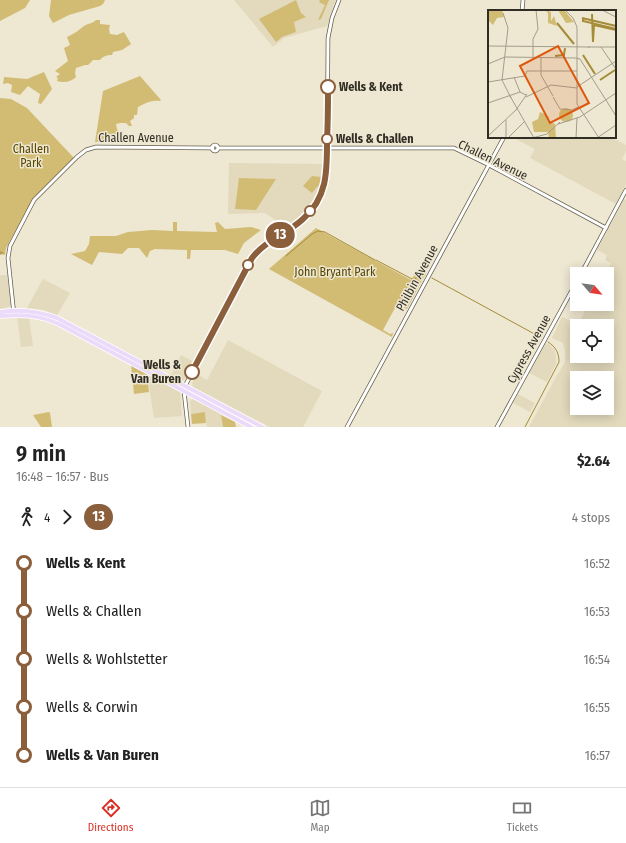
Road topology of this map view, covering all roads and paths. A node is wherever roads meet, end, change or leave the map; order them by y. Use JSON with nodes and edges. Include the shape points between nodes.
{"nodes":[{"id":1,"x":339,"y":0,"type":"edge"},
{"id":2,"x":523,"y":0,"type":"edge"},
{"id":3,"x":522,"y":10,"type":"edge"},
{"id":4,"x":503,"y":138,"type":"edge"},
{"id":5,"x":327,"y":148,"type":"junction"},
{"id":6,"x":489,"y":165,"type":"junction"},
{"id":7,"x":626,"y":190,"type":"edge"},
{"id":8,"x":606,"y":228,"type":"junction"},
{"id":9,"x":585,"y":267,"type":"edge"},
{"id":10,"x":570,"y":293,"type":"edge"},
{"id":11,"x":0,"y":312,"type":"edge"},
{"id":12,"x":14,"y":313,"type":"junction"},
{"id":13,"x":42,"y":313,"type":"junction"},
{"id":14,"x":26,"y":315,"type":"junction"},
{"id":15,"x":0,"y":316,"type":"edge"},
{"id":16,"x":58,"y":323,"type":"junction"},
{"id":17,"x":73,"y":326,"type":"junction"},
{"id":18,"x":185,"y":386,"type":"junction"},
{"id":19,"x":184,"y":391,"type":"junction"},
{"id":20,"x":202,"y":401,"type":"junction"},
{"id":21,"x":230,"y":410,"type":"junction"},
{"id":22,"x":188,"y":427,"type":"edge"},
{"id":23,"x":251,"y":427,"type":"edge"},
{"id":24,"x":262,"y":427,"type":"edge"},
{"id":25,"x":347,"y":427,"type":"edge"},
{"id":26,"x":496,"y":427,"type":"edge"}],
"edges":[{"from":1,"to":5,"type":"street","via":[[328,38]]},
{"from":2,"to":3,"type":"street"},
{"from":4,"to":6,"type":"street","name":"Philbin Avenue"},
{"from":5,"to":6,"type":"street","name":"Challen Avenue","via":[[454,148]]},
{"from":5,"to":12,"type":"street","name":"Challen Avenue","via":[[218,148],[216,145],[213,148],[96,147],[86,150],[34,200],[10,246],[8,258]]},
{"from":5,"to":18,"type":"street","via":[[325,183],[317,202],[302,220],[263,246],[252,258]]},
{"from":6,"to":8,"type":"street","name":"Challen Avenue"},
{"from":6,"to":25,"type":"street","name":"Philbin Avenue"},
{"from":7,"to":8,"type":"street"},
{"from":8,"to":9,"type":"street"},
{"from":10,"to":26,"type":"street","name":"Cypress Avenue"},
{"from":11,"to":12,"type":"main road"},
{"from":12,"to":13,"type":"main road","via":[[25,310]]},
{"from":12,"to":14,"type":"main road"},
{"from":12,"to":15,"type":"main road"},
{"from":13,"to":14,"type":"main road"},
{"from":13,"to":17,"type":"main road"},
{"from":14,"to":16,"type":"main road"},
{"from":16,"to":17,"type":"main road","via":[[72,328]]},
{"from":16,"to":19,"type":"main road"},
{"from":17,"to":18,"type":"main road"},
{"from":18,"to":19,"type":"street"},
{"from":18,"to":21,"type":"main road"},
{"from":19,"to":20,"type":"main road"},
{"from":19,"to":22,"type":"street"},
{"from":20,"to":21,"type":"main road"},
{"from":20,"to":23,"type":"main road"},
{"from":21,"to":24,"type":"main road"}]}
